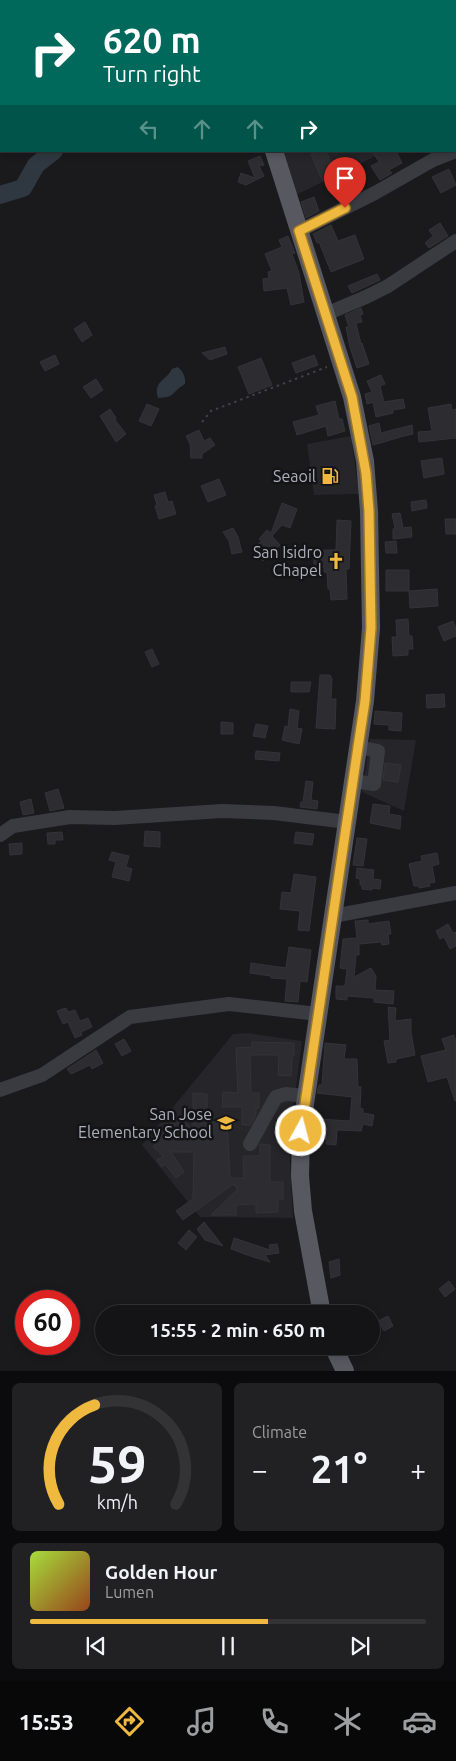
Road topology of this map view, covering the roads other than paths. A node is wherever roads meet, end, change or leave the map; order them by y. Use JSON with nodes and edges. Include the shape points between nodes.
{"nodes":[{"id":1,"x":274,"y":152,"type":"edge"},
{"id":2,"x":456,"y":152,"type":"edge"},
{"id":3,"x":299,"y":231,"type":"junction"},
{"id":4,"x":456,"y":241,"type":"edge"},
{"id":5,"x":326,"y":314,"type":"junction"},
{"id":6,"x":347,"y":822,"type":"junction"},
{"id":7,"x":0,"y":835,"type":"edge"},
{"id":8,"x":456,"y":893,"type":"edge"},
{"id":9,"x":333,"y":916,"type":"junction"},
{"id":10,"x":318,"y":1014,"type":"junction"},
{"id":11,"x":0,"y":1090,"type":"edge"},
{"id":12,"x":305,"y":1096,"type":"junction"},
{"id":13,"x":250,"y":1144,"type":"dead end"},
{"id":14,"x":320,"y":1305,"type":"edge"},
{"id":15,"x":338,"y":1355,"type":"edge"},
{"id":16,"x":346,"y":1371,"type":"edge"}],
"edges":[{"from":1,"to":3,"type":"main road"},
{"from":2,"to":3,"type":"street","via":[[432,160]]},
{"from":3,"to":5,"type":"main road"},
{"from":4,"to":5,"type":"street","via":[[388,286]]},
{"from":5,"to":6,"type":"main road","via":[[352,397],[366,469],[369,511],[371,628],[365,701]]},
{"from":6,"to":7,"type":"street","via":[[222,811],[115,818],[70,817],[13,826]]},
{"from":6,"to":9,"type":"main road"},
{"from":8,"to":9,"type":"street"},
{"from":9,"to":10,"type":"main road"},
{"from":10,"to":11,"type":"street","via":[[229,1004],[130,1016],[42,1075]]},
{"from":10,"to":12,"type":"main road"},
{"from":12,"to":13,"type":"street","via":[[286,1094],[276,1097]]},
{"from":12,"to":14,"type":"main road","via":[[300,1150],[301,1185]]},
{"from":15,"to":16,"type":"main road"}]}
